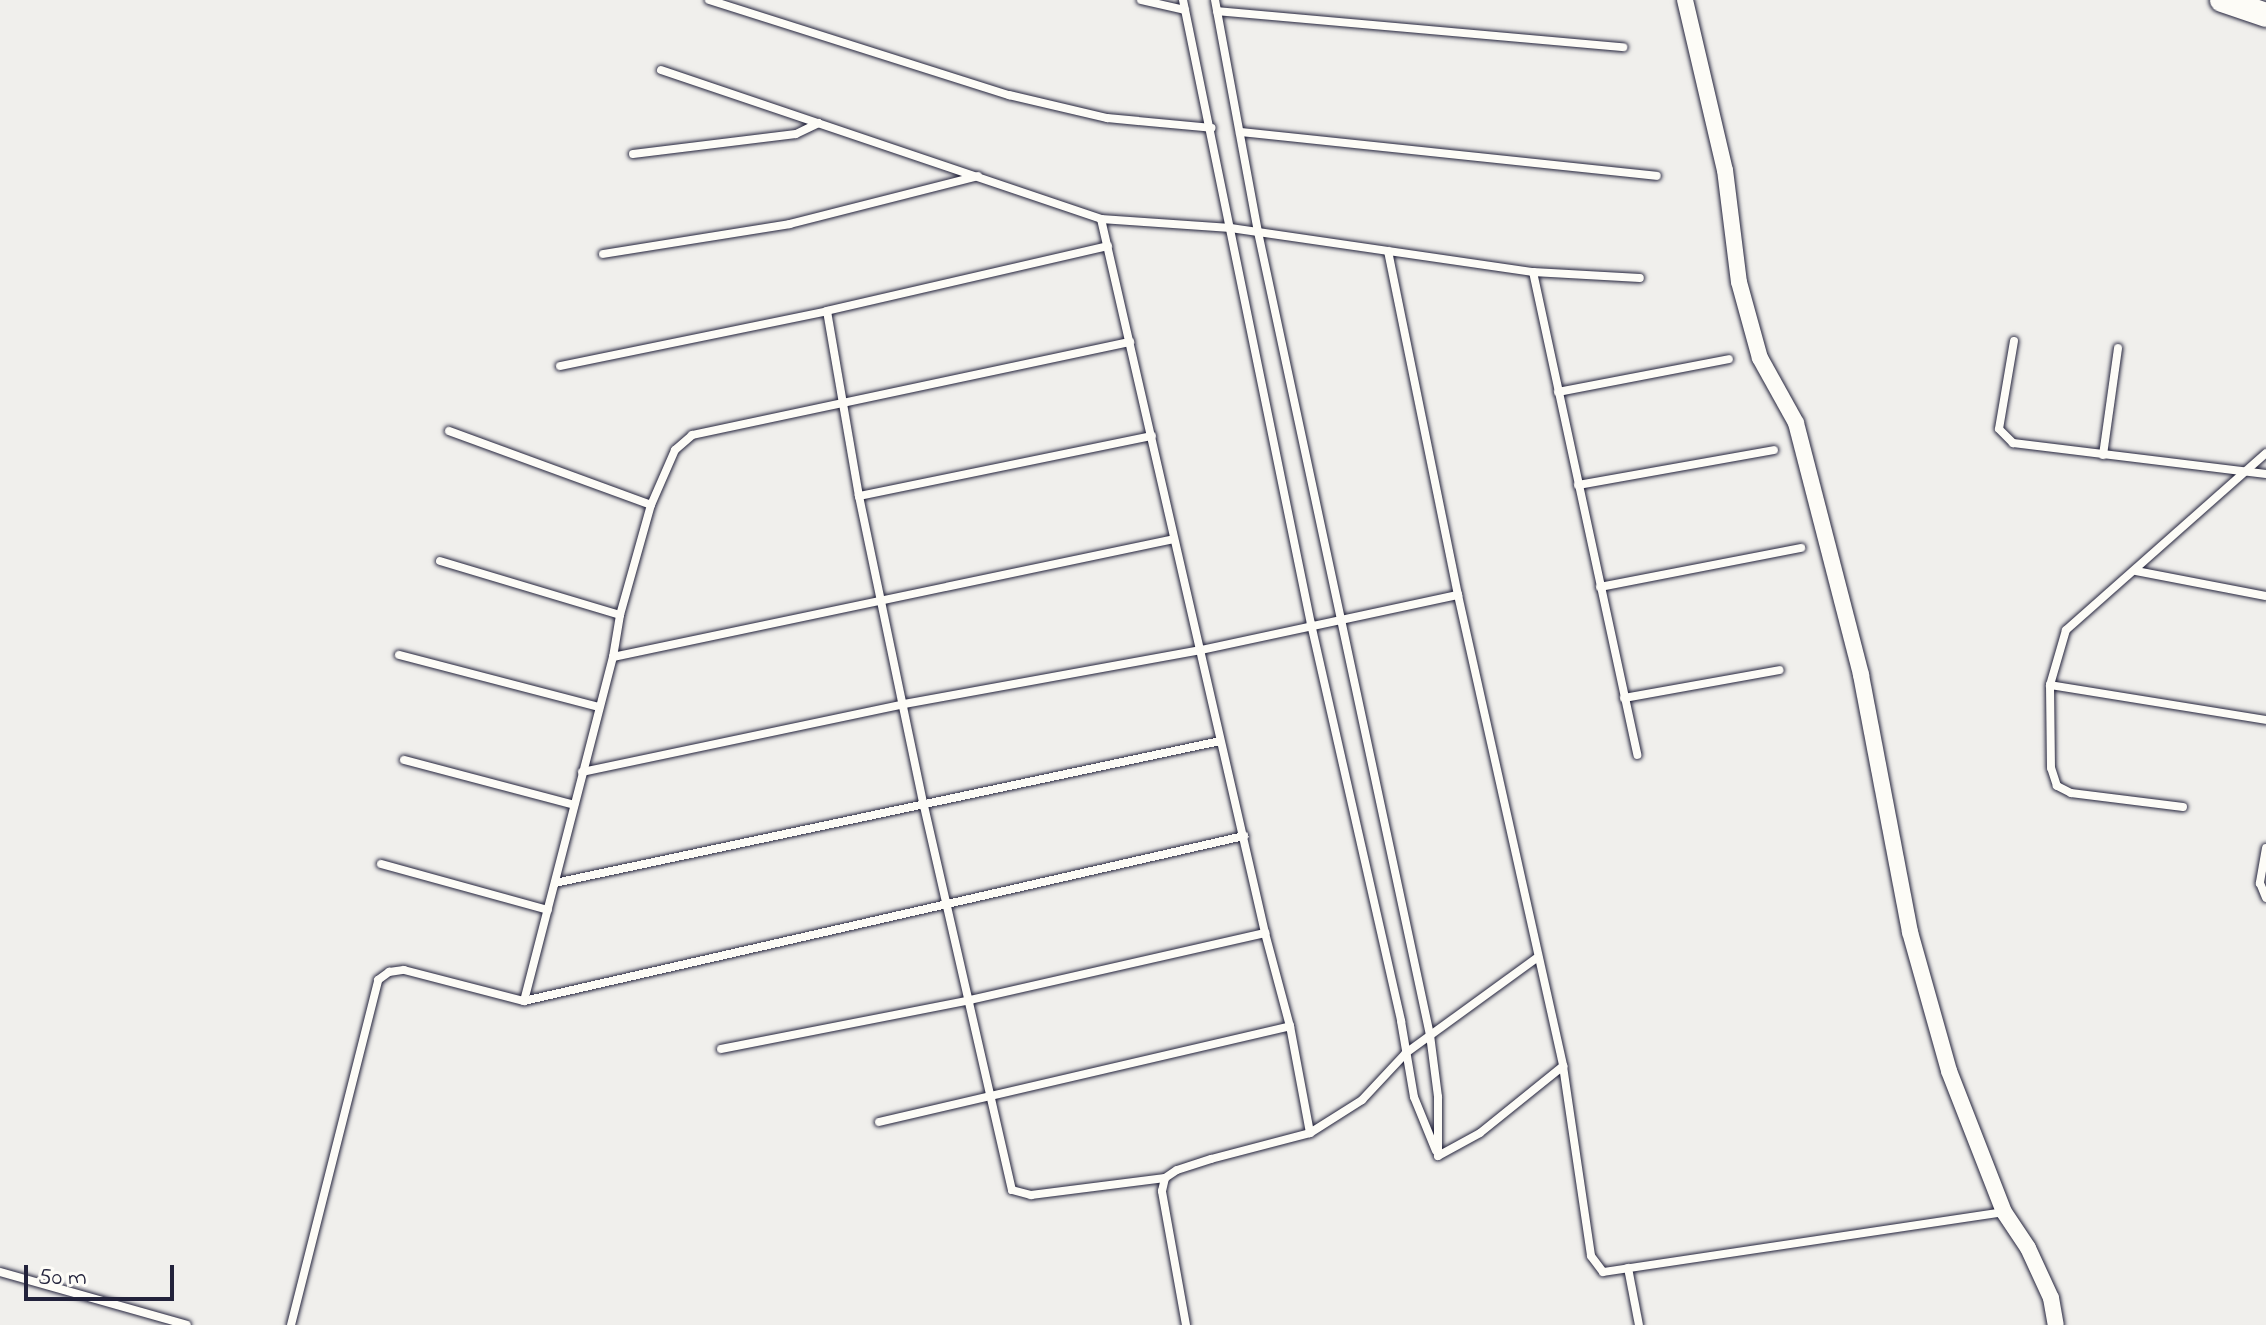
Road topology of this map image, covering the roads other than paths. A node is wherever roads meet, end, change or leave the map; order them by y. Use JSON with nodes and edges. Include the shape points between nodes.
{"nodes":[{"id":1,"x":709,"y":0,"type":"edge"},
{"id":2,"x":1141,"y":0,"type":"edge"},
{"id":3,"x":1215,"y":0,"type":"edge"},
{"id":4,"x":1685,"y":0,"type":"edge"},
{"id":5,"x":2222,"y":0,"type":"edge"},
{"id":6,"x":1184,"y":5,"type":"edge"},
{"id":7,"x":1217,"y":11,"type":"junction"},
{"id":8,"x":2266,"y":15,"type":"edge"},
{"id":9,"x":1623,"y":47,"type":"dead end"},
{"id":10,"x":661,"y":70,"type":"dead end"},
{"id":11,"x":819,"y":122,"type":"junction"},
{"id":12,"x":1212,"y":128,"type":"junction"},
{"id":13,"x":1240,"y":132,"type":"junction"},
{"id":14,"x":633,"y":154,"type":"dead end"},
{"id":15,"x":979,"y":176,"type":"junction"},
{"id":16,"x":1657,"y":176,"type":"dead end"},
{"id":17,"x":1101,"y":219,"type":"junction"},
{"id":18,"x":1231,"y":228,"type":"junction"},
{"id":19,"x":1258,"y":232,"type":"junction"},
{"id":20,"x":1108,"y":246,"type":"junction"},
{"id":21,"x":1388,"y":251,"type":"junction"},
{"id":22,"x":603,"y":254,"type":"dead end"},
{"id":23,"x":1533,"y":272,"type":"junction"},
{"id":24,"x":1640,"y":278,"type":"dead end"},
{"id":25,"x":827,"y":311,"type":"junction"},
{"id":26,"x":2014,"y":341,"type":"dead end"},
{"id":27,"x":1130,"y":342,"type":"junction"},
{"id":28,"x":2118,"y":348,"type":"dead end"},
{"id":29,"x":1729,"y":359,"type":"dead end"},
{"id":30,"x":560,"y":366,"type":"dead end"},
{"id":31,"x":1558,"y":392,"type":"junction"},
{"id":32,"x":841,"y":401,"type":"junction"},
{"id":33,"x":449,"y":431,"type":"dead end"},
{"id":34,"x":1152,"y":436,"type":"junction"},
{"id":35,"x":1774,"y":450,"type":"dead end"},
{"id":36,"x":2266,"y":453,"type":"edge"},
{"id":37,"x":2103,"y":455,"type":"junction"},
{"id":38,"x":2242,"y":471,"type":"junction"},
{"id":39,"x":2266,"y":474,"type":"edge"},
{"id":40,"x":1578,"y":485,"type":"junction"},
{"id":41,"x":859,"y":496,"type":"junction"},
{"id":42,"x":651,"y":505,"type":"junction"},
{"id":43,"x":1174,"y":539,"type":"junction"},
{"id":44,"x":1801,"y":548,"type":"dead end"},
{"id":45,"x":440,"y":561,"type":"dead end"},
{"id":46,"x":2136,"y":571,"type":"junction"},
{"id":47,"x":1600,"y":587,"type":"junction"},
{"id":48,"x":1458,"y":595,"type":"junction"},
{"id":49,"x":2266,"y":596,"type":"edge"},
{"id":50,"x":882,"y":602,"type":"junction"},
{"id":51,"x":620,"y":615,"type":"junction"},
{"id":52,"x":1339,"y":618,"type":"junction"},
{"id":53,"x":1311,"y":624,"type":"junction"},
{"id":54,"x":1201,"y":650,"type":"junction"},
{"id":55,"x":399,"y":655,"type":"dead end"},
{"id":56,"x":613,"y":657,"type":"junction"},
{"id":57,"x":1780,"y":670,"type":"dead end"},
{"id":58,"x":2050,"y":685,"type":"junction"},
{"id":59,"x":1624,"y":698,"type":"junction"},
{"id":60,"x":904,"y":704,"type":"junction"},
{"id":61,"x":599,"y":707,"type":"junction"},
{"id":62,"x":2266,"y":720,"type":"edge"},
{"id":63,"x":1220,"y":741,"type":"junction"},
{"id":64,"x":1637,"y":755,"type":"dead end"},
{"id":65,"x":404,"y":760,"type":"dead end"},
{"id":66,"x":582,"y":772,"type":"junction"},
{"id":67,"x":574,"y":805,"type":"junction"},
{"id":68,"x":924,"y":806,"type":"junction"},
{"id":69,"x":2183,"y":807,"type":"dead end"},
{"id":70,"x":1244,"y":836,"type":"junction"},
{"id":71,"x":2266,"y":848,"type":"edge"},
{"id":72,"x":381,"y":864,"type":"dead end"},
{"id":73,"x":555,"y":883,"type":"junction"},
{"id":74,"x":2266,"y":898,"type":"edge"},
{"id":75,"x":947,"y":903,"type":"junction"},
{"id":76,"x":548,"y":910,"type":"junction"},
{"id":77,"x":1265,"y":933,"type":"junction"},
{"id":78,"x":1538,"y":957,"type":"junction"},
{"id":79,"x":970,"y":1000,"type":"junction"},
{"id":80,"x":524,"y":1001,"type":"junction"},
{"id":81,"x":1290,"y":1026,"type":"junction"},
{"id":82,"x":1430,"y":1035,"type":"junction"},
{"id":83,"x":721,"y":1049,"type":"dead end"},
{"id":84,"x":1406,"y":1053,"type":"junction"},
{"id":85,"x":1563,"y":1066,"type":"junction"},
{"id":86,"x":990,"y":1096,"type":"junction"},
{"id":87,"x":879,"y":1122,"type":"dead end"},
{"id":88,"x":1310,"y":1133,"type":"junction"},
{"id":89,"x":1438,"y":1156,"type":"junction"},
{"id":90,"x":1165,"y":1178,"type":"junction"},
{"id":91,"x":2004,"y":1212,"type":"junction"},
{"id":92,"x":1628,"y":1268,"type":"junction"},
{"id":93,"x":0,"y":1272,"type":"edge"},
{"id":94,"x":187,"y":1325,"type":"edge"},
{"id":95,"x":291,"y":1325,"type":"edge"},
{"id":96,"x":1186,"y":1325,"type":"edge"},
{"id":97,"x":1639,"y":1325,"type":"edge"},
{"id":98,"x":2056,"y":1325,"type":"edge"}],
"edges":[{"from":1,"to":12,"type":"lane","via":[[1009,95],[1107,118]]},
{"from":2,"to":6,"type":"lane"},
{"from":3,"to":7,"type":"lane"},
{"from":4,"to":91,"type":"street","via":[[1725,170],[1739,282],[1760,358],[1796,423],[1861,675],[1910,932],[1949,1071]]},
{"from":5,"to":8,"type":"street"},
{"from":6,"to":12,"type":"lane"},
{"from":7,"to":9,"type":"lane"},
{"from":7,"to":13,"type":"lane"},
{"from":10,"to":11,"type":"lane"},
{"from":11,"to":14,"type":"lane","via":[[796,134]]},
{"from":11,"to":15,"type":"lane"},
{"from":12,"to":18,"type":"lane"},
{"from":13,"to":16,"type":"lane"},
{"from":13,"to":19,"type":"lane"},
{"from":15,"to":17,"type":"lane"},
{"from":15,"to":22,"type":"lane","via":[[790,224]]},
{"from":17,"to":18,"type":"lane"},
{"from":17,"to":20,"type":"lane"},
{"from":18,"to":19,"type":"lane"},
{"from":18,"to":53,"type":"lane"},
{"from":19,"to":21,"type":"lane"},
{"from":19,"to":52,"type":"lane"},
{"from":20,"to":25,"type":"lane"},
{"from":20,"to":27,"type":"lane"},
{"from":21,"to":23,"type":"lane"},
{"from":21,"to":48,"type":"lane"},
{"from":23,"to":24,"type":"lane"},
{"from":23,"to":31,"type":"lane"},
{"from":25,"to":30,"type":"lane"},
{"from":25,"to":32,"type":"lane"},
{"from":26,"to":37,"type":"lane","via":[[1999,429],[2013,443]]},
{"from":27,"to":32,"type":"lane"},
{"from":27,"to":34,"type":"lane"},
{"from":28,"to":37,"type":"lane"},
{"from":29,"to":31,"type":"lane"},
{"from":31,"to":40,"type":"lane"},
{"from":32,"to":41,"type":"lane"},
{"from":32,"to":42,"type":"lane","via":[[692,435],[675,450]]},
{"from":33,"to":42,"type":"lane"},
{"from":34,"to":41,"type":"lane"},
{"from":34,"to":43,"type":"lane"},
{"from":35,"to":40,"type":"lane"},
{"from":36,"to":38,"type":"lane"},
{"from":37,"to":38,"type":"lane"},
{"from":38,"to":39,"type":"lane"},
{"from":38,"to":46,"type":"lane"},
{"from":40,"to":47,"type":"lane"},
{"from":41,"to":50,"type":"lane"},
{"from":42,"to":51,"type":"lane"},
{"from":43,"to":50,"type":"lane"},
{"from":43,"to":54,"type":"lane"},
{"from":44,"to":47,"type":"lane"},
{"from":45,"to":51,"type":"lane"},
{"from":46,"to":49,"type":"lane"},
{"from":46,"to":58,"type":"lane","via":[[2066,630]]},
{"from":47,"to":59,"type":"lane"},
{"from":48,"to":52,"type":"lane"},
{"from":48,"to":78,"type":"lane"},
{"from":50,"to":56,"type":"lane"},
{"from":50,"to":60,"type":"lane"},
{"from":51,"to":56,"type":"lane"},
{"from":52,"to":53,"type":"lane"},
{"from":52,"to":82,"type":"lane"},
{"from":53,"to":54,"type":"lane"},
{"from":53,"to":84,"type":"lane"},
{"from":54,"to":60,"type":"lane"},
{"from":54,"to":63,"type":"lane"},
{"from":55,"to":61,"type":"lane"},
{"from":56,"to":61,"type":"lane"},
{"from":57,"to":59,"type":"lane"},
{"from":58,"to":62,"type":"lane"},
{"from":58,"to":69,"type":"lane","via":[[2051,768],[2057,786],[2071,793]]},
{"from":59,"to":64,"type":"lane"},
{"from":60,"to":66,"type":"lane"},
{"from":60,"to":68,"type":"lane"},
{"from":61,"to":66,"type":"lane"},
{"from":63,"to":68,"type":"lane"},
{"from":63,"to":70,"type":"lane"},
{"from":65,"to":67,"type":"lane"},
{"from":66,"to":67,"type":"lane"},
{"from":67,"to":73,"type":"lane"},
{"from":68,"to":73,"type":"lane"},
{"from":68,"to":75,"type":"lane"},
{"from":70,"to":75,"type":"lane"},
{"from":70,"to":77,"type":"lane"},
{"from":71,"to":74,"type":"lane","via":[[2260,883]]},
{"from":72,"to":76,"type":"lane"},
{"from":73,"to":76,"type":"lane"},
{"from":75,"to":79,"type":"lane"},
{"from":75,"to":80,"type":"lane"},
{"from":76,"to":80,"type":"lane"},
{"from":77,"to":79,"type":"lane"},
{"from":77,"to":81,"type":"lane"},
{"from":78,"to":82,"type":"lane"},
{"from":78,"to":85,"type":"lane"},
{"from":79,"to":83,"type":"lane"},
{"from":79,"to":86,"type":"lane"},
{"from":80,"to":95,"type":"lane","via":[[404,970],[378,980]]},
{"from":81,"to":86,"type":"lane"},
{"from":81,"to":88,"type":"lane"},
{"from":82,"to":84,"type":"lane"},
{"from":82,"to":89,"type":"lane"},
{"from":84,"to":88,"type":"lane","via":[[1362,1100]]},
{"from":84,"to":89,"type":"lane","via":[[1414,1097]]},
{"from":85,"to":89,"type":"lane","via":[[1480,1133]]},
{"from":85,"to":92,"type":"lane","via":[[1591,1256],[1603,1272]]},
{"from":86,"to":87,"type":"lane"},
{"from":86,"to":90,"type":"lane","via":[[1012,1190],[1022,1195]]},
{"from":88,"to":90,"type":"lane","via":[[1211,1159]]},
{"from":90,"to":96,"type":"lane","via":[[1162,1191]]},
{"from":91,"to":92,"type":"lane"},
{"from":91,"to":98,"type":"street","via":[[2028,1248],[2051,1298]]},
{"from":92,"to":97,"type":"lane"},
{"from":93,"to":94,"type":"lane"}]}
